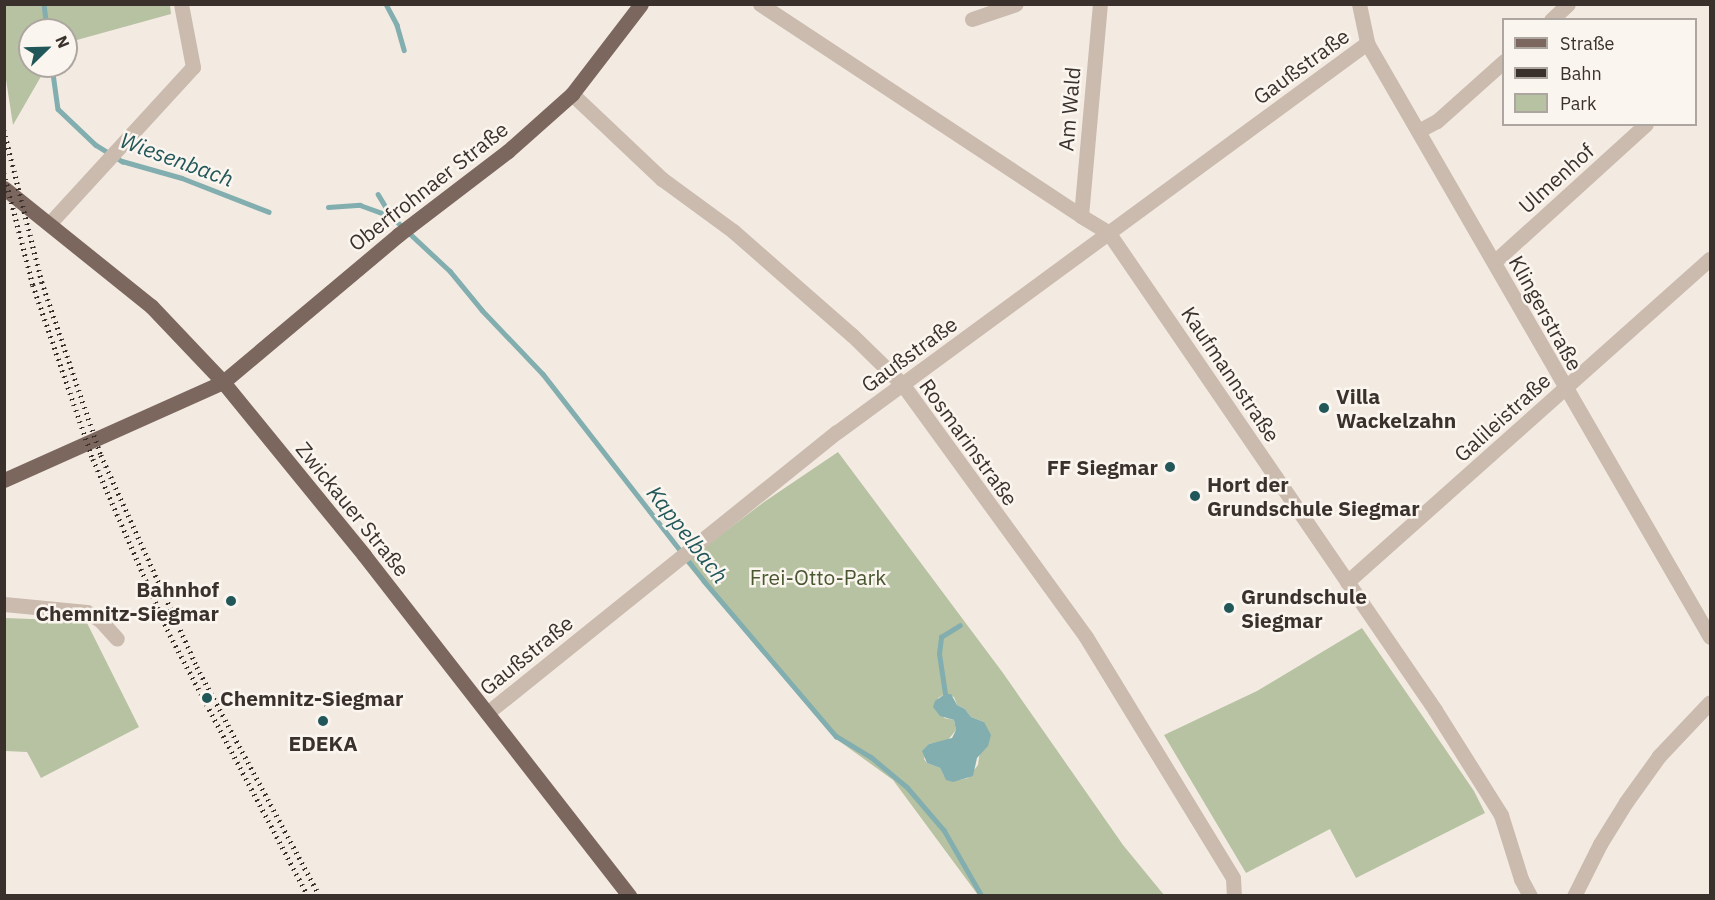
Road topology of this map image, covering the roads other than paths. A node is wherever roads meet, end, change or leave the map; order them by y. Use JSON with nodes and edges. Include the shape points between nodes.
{"nodes":[{"id":1,"x":181,"y":4,"type":"edge"},
{"id":2,"x":642,"y":4,"type":"edge"},
{"id":3,"x":760,"y":4,"type":"edge"},
{"id":4,"x":1016,"y":4,"type":"edge"},
{"id":5,"x":1100,"y":4,"type":"edge"},
{"id":6,"x":1359,"y":4,"type":"edge"},
{"id":7,"x":1568,"y":4,"type":"edge"},
{"id":8,"x":1553,"y":18,"type":"edge"},
{"id":9,"x":972,"y":20,"type":"dead end"},
{"id":10,"x":1367,"y":43,"type":"junction"},
{"id":11,"x":1502,"y":62,"type":"edge"},
{"id":12,"x":572,"y":94,"type":"junction"},
{"id":13,"x":1644,"y":126,"type":"edge"},
{"id":14,"x":1418,"y":131,"type":"junction"},
{"id":15,"x":4,"y":188,"type":"edge"},
{"id":16,"x":1081,"y":216,"type":"junction"},
{"id":17,"x":49,"y":224,"type":"junction"},
{"id":18,"x":1108,"y":232,"type":"junction"},
{"id":19,"x":1710,"y":259,"type":"edge"},
{"id":20,"x":1494,"y":262,"type":"junction"},
{"id":21,"x":223,"y":382,"type":"junction"},
{"id":22,"x":903,"y":385,"type":"junction"},
{"id":23,"x":1565,"y":389,"type":"junction"},
{"id":24,"x":4,"y":480,"type":"edge"},
{"id":25,"x":1347,"y":582,"type":"junction"},
{"id":26,"x":4,"y":604,"type":"edge"},
{"id":27,"x":1710,"y":637,"type":"edge"},
{"id":28,"x":117,"y":639,"type":"dead end"},
{"id":29,"x":1710,"y":702,"type":"edge"},
{"id":30,"x":487,"y":713,"type":"junction"},
{"id":31,"x":628,"y":896,"type":"edge"},
{"id":32,"x":1234,"y":896,"type":"edge"},
{"id":33,"x":1530,"y":896,"type":"edge"},
{"id":34,"x":1574,"y":896,"type":"edge"}],
"edges":[{"from":1,"to":17,"type":"street","via":[[193,67]]},
{"from":2,"to":12,"type":"main road","name":"Oberfrohnaer Straße"},
{"from":3,"to":16,"type":"street","name":"Kaufmannstraße"},
{"from":4,"to":9,"type":"street"},
{"from":5,"to":16,"type":"street","name":"Am Wald"},
{"from":6,"to":10,"type":"street","name":"Klingerstraße"},
{"from":7,"to":8,"type":"street"},
{"from":10,"to":14,"type":"street","name":"Klingerstraße"},
{"from":10,"to":18,"type":"street","name":"Gaußstraße"},
{"from":11,"to":14,"type":"street","via":[[1437,121]]},
{"from":12,"to":21,"type":"main road","name":"Oberfrohnaer Straße","via":[[508,151],[404,230]]},
{"from":12,"to":22,"type":"street","name":"Rosmarinstraße","via":[[662,179],[733,231]]},
{"from":13,"to":20,"type":"street","name":"Ulmenhof"},
{"from":14,"to":20,"type":"street","name":"Klingerstraße"},
{"from":15,"to":17,"type":"main road","name":"Zwickauer Straße"},
{"from":16,"to":18,"type":"street","name":"Kaufmannstraße"},
{"from":17,"to":21,"type":"main road","name":"Zwickauer Straße","via":[[151,306]]},
{"from":18,"to":22,"type":"street","name":"Gaußstraße"},
{"from":18,"to":25,"type":"street","name":"Kaufmannstraße"},
{"from":19,"to":23,"type":"street","name":"Galileistraße"},
{"from":20,"to":23,"type":"street","name":"Klingerstraße"},
{"from":21,"to":24,"type":"main road","name":"Oberfrohnaer Straße"},
{"from":21,"to":30,"type":"main road","name":"Zwickauer Straße"},
{"from":22,"to":30,"type":"street","name":"Gaußstraße","via":[[837,432]]},
{"from":22,"to":32,"type":"street","name":"Rosmarinstraße","via":[[1086,637],[1233,878]]},
{"from":23,"to":25,"type":"street","name":"Galileistraße"},
{"from":23,"to":27,"type":"street","name":"Klingerstraße"},
{"from":25,"to":33,"type":"street","name":"Kaufmannstraße","via":[[1501,815]]},
{"from":26,"to":28,"type":"street","via":[[87,612],[105,624]]},
{"from":29,"to":34,"type":"street","via":[[1664,750],[1626,802]]},
{"from":30,"to":31,"type":"main road","name":"Zwickauer Straße"}]}
